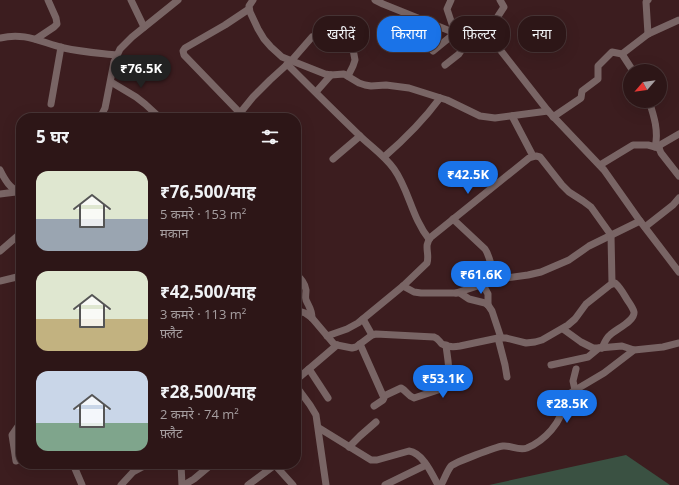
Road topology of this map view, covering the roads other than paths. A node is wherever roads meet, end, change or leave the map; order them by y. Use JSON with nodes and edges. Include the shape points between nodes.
{"nodes":[{"id":1,"x":48,"y":0,"type":"edge"},
{"id":2,"x":131,"y":0,"type":"edge"},
{"id":3,"x":178,"y":0,"type":"edge"},
{"id":4,"x":253,"y":0,"type":"edge"},
{"id":5,"x":375,"y":0,"type":"edge"},
{"id":6,"x":451,"y":0,"type":"edge"},
{"id":7,"x":500,"y":0,"type":"edge"},
{"id":8,"x":648,"y":0,"type":"edge"},
{"id":9,"x":249,"y":9,"type":"junction"},
{"id":10,"x":450,"y":16,"type":"edge"},
{"id":11,"x":498,"y":16,"type":"edge"},
{"id":12,"x":679,"y":20,"type":"edge"},
{"id":13,"x":144,"y":27,"type":"junction"},
{"id":14,"x":449,"y":30,"type":"edge"},
{"id":15,"x":648,"y":34,"type":"junction"},
{"id":16,"x":312,"y":37,"type":"dead end"},
{"id":17,"x":0,"y":38,"type":"edge"},
{"id":18,"x":449,"y":38,"type":"edge"},
{"id":19,"x":36,"y":39,"type":"junction"},
{"id":20,"x":441,"y":45,"type":"edge"},
{"id":21,"x":61,"y":47,"type":"junction"},
{"id":22,"x":354,"y":52,"type":"edge"},
{"id":23,"x":460,"y":52,"type":"edge"},
{"id":24,"x":502,"y":52,"type":"edge"},
{"id":25,"x":622,"y":54,"type":"junction"},
{"id":26,"x":117,"y":55,"type":"junction"},
{"id":27,"x":290,"y":62,"type":"junction"},
{"id":28,"x":628,"y":64,"type":"edge"},
{"id":29,"x":445,"y":65,"type":"dead end"},
{"id":30,"x":331,"y":75,"type":"junction"},
{"id":31,"x":348,"y":76,"type":"junction"},
{"id":32,"x":111,"y":82,"type":"junction"},
{"id":33,"x":316,"y":92,"type":"junction"},
{"id":34,"x":440,"y":98,"type":"junction"},
{"id":35,"x":51,"y":104,"type":"dead end"},
{"id":36,"x":651,"y":108,"type":"edge"},
{"id":37,"x":102,"y":113,"type":"edge"},
{"id":38,"x":154,"y":113,"type":"edge"},
{"id":39,"x":235,"y":113,"type":"edge"},
{"id":40,"x":240,"y":113,"type":"edge"},
{"id":41,"x":550,"y":114,"type":"junction"},
{"id":42,"x":512,"y":116,"type":"junction"},
{"id":43,"x":679,"y":134,"type":"edge"},
{"id":44,"x":360,"y":136,"type":"junction"},
{"id":45,"x":657,"y":148,"type":"junction"},
{"id":46,"x":533,"y":156,"type":"junction"},
{"id":47,"x":384,"y":157,"type":"junction"},
{"id":48,"x":333,"y":159,"type":"dead end"},
{"id":49,"x":600,"y":166,"type":"junction"},
{"id":50,"x":0,"y":170,"type":"edge"},
{"id":51,"x":679,"y":176,"type":"edge"},
{"id":52,"x":16,"y":191,"type":"edge"},
{"id":53,"x":16,"y":192,"type":"edge"},
{"id":54,"x":0,"y":194,"type":"edge"},
{"id":55,"x":679,"y":198,"type":"edge"},
{"id":56,"x":453,"y":219,"type":"junction"},
{"id":57,"x":642,"y":224,"type":"junction"},
{"id":58,"x":611,"y":235,"type":"junction"},
{"id":59,"x":16,"y":237,"type":"edge"},
{"id":60,"x":429,"y":239,"type":"junction"},
{"id":61,"x":0,"y":251,"type":"edge"},
{"id":62,"x":679,"y":272,"type":"edge"},
{"id":63,"x":16,"y":277,"type":"edge"},
{"id":64,"x":499,"y":279,"type":"junction"},
{"id":65,"x":301,"y":280,"type":"edge"},
{"id":66,"x":0,"y":281,"type":"edge"},
{"id":67,"x":612,"y":283,"type":"junction"},
{"id":68,"x":483,"y":284,"type":"junction"},
{"id":69,"x":403,"y":286,"type":"junction"},
{"id":70,"x":456,"y":293,"type":"junction"},
{"id":71,"x":488,"y":305,"type":"junction"},
{"id":72,"x":301,"y":312,"type":"edge"},
{"id":73,"x":312,"y":318,"type":"junction"},
{"id":74,"x":363,"y":319,"type":"junction"},
{"id":75,"x":563,"y":329,"type":"junction"},
{"id":76,"x":372,"y":335,"type":"junction"},
{"id":77,"x":327,"y":336,"type":"junction"},
{"id":78,"x":500,"y":338,"type":"junction"},
{"id":79,"x":679,"y":343,"type":"edge"},
{"id":80,"x":360,"y":344,"type":"junction"},
{"id":81,"x":337,"y":345,"type":"junction"},
{"id":82,"x":446,"y":346,"type":"junction"},
{"id":83,"x":601,"y":348,"type":"junction"},
{"id":84,"x":634,"y":350,"type":"junction"},
{"id":85,"x":551,"y":365,"type":"dead end"},
{"id":86,"x":309,"y":369,"type":"junction"},
{"id":87,"x":576,"y":369,"type":"dead end"},
{"id":88,"x":301,"y":376,"type":"edge"},
{"id":89,"x":507,"y":377,"type":"dead end"},
{"id":90,"x":576,"y":390,"type":"junction"},
{"id":91,"x":301,"y":393,"type":"edge"},
{"id":92,"x":384,"y":396,"type":"junction"},
{"id":93,"x":328,"y":398,"type":"dead end"},
{"id":94,"x":374,"y":406,"type":"dead end"},
{"id":95,"x":376,"y":422,"type":"dead end"},
{"id":96,"x":319,"y":428,"type":"junction"},
{"id":97,"x":16,"y":429,"type":"edge"},
{"id":98,"x":349,"y":447,"type":"junction"},
{"id":99,"x":16,"y":461,"type":"dead end"},
{"id":100,"x":426,"y":465,"type":"junction"},
{"id":101,"x":75,"y":469,"type":"edge"},
{"id":102,"x":139,"y":469,"type":"edge"},
{"id":103,"x":182,"y":469,"type":"edge"},
{"id":104,"x":206,"y":469,"type":"edge"},
{"id":105,"x":268,"y":469,"type":"edge"},
{"id":106,"x":279,"y":469,"type":"edge"},
{"id":107,"x":82,"y":485,"type":"edge"},
{"id":108,"x":121,"y":485,"type":"edge"},
{"id":109,"x":183,"y":485,"type":"edge"},
{"id":110,"x":248,"y":485,"type":"edge"},
{"id":111,"x":294,"y":485,"type":"edge"},
{"id":112,"x":326,"y":485,"type":"edge"},
{"id":113,"x":386,"y":485,"type":"edge"},
{"id":114,"x":440,"y":485,"type":"edge"}],
"edges":[{"from":1,"to":19,"type":"street","via":[[57,24]]},
{"from":2,"to":13,"type":"street"},
{"from":3,"to":13,"type":"street"},
{"from":4,"to":9,"type":"street"},
{"from":5,"to":14,"type":"street"},
{"from":6,"to":10,"type":"street","via":[[447,9]]},
{"from":7,"to":11,"type":"street","via":[[504,7]]},
{"from":8,"to":15,"type":"street"},
{"from":9,"to":27,"type":"street","via":[[268,43]]},
{"from":9,"to":39,"type":"street","via":[[182,51]]},
{"from":12,"to":15,"type":"street"},
{"from":13,"to":26,"type":"street","via":[[125,43]]},
{"from":15,"to":25,"type":"street"},
{"from":16,"to":27,"type":"street"},
{"from":17,"to":19,"type":"street","via":[[24,36]]},
{"from":18,"to":20,"type":"street"},
{"from":19,"to":21,"type":"street"},
{"from":21,"to":26,"type":"street"},
{"from":21,"to":35,"type":"street"},
{"from":22,"to":31,"type":"street","via":[[355,60]]},
{"from":23,"to":29,"type":"street"},
{"from":24,"to":41,"type":"street"},
{"from":25,"to":28,"type":"street"},
{"from":25,"to":41,"type":"street","via":[[612,52],[598,66],[598,79],[582,91],[581,98]]},
{"from":26,"to":32,"type":"street"},
{"from":27,"to":30,"type":"street"},
{"from":27,"to":33,"type":"street"},
{"from":27,"to":40,"type":"street","via":[[253,97]]},
{"from":30,"to":31,"type":"street"},
{"from":30,"to":33,"type":"street"},
{"from":31,"to":34,"type":"street","via":[[365,85],[399,86]]},
{"from":32,"to":37,"type":"street"},
{"from":32,"to":38,"type":"street","via":[[136,97]]},
{"from":33,"to":44,"type":"street"},
{"from":34,"to":42,"type":"street","via":[[480,116]]},
{"from":34,"to":47,"type":"street","via":[[413,131]]},
{"from":36,"to":45,"type":"street"},
{"from":41,"to":42,"type":"street"},
{"from":41,"to":49,"type":"street"},
{"from":42,"to":46,"type":"street"},
{"from":43,"to":45,"type":"street"},
{"from":44,"to":47,"type":"street"},
{"from":44,"to":48,"type":"street"},
{"from":45,"to":49,"type":"street","via":[[633,145]]},
{"from":45,"to":51,"type":"street"},
{"from":46,"to":56,"type":"street"},
{"from":46,"to":58,"type":"street","via":[[540,157],[562,186],[591,207]]},
{"from":47,"to":60,"type":"street","via":[[393,167],[420,226]]},
{"from":49,"to":57,"type":"street"},
{"from":50,"to":52,"type":"street","via":[[12,189]]},
{"from":53,"to":54,"type":"street"},
{"from":55,"to":57,"type":"street"},
{"from":56,"to":60,"type":"street"},
{"from":56,"to":64,"type":"street","via":[[485,249],[495,276]]},
{"from":57,"to":58,"type":"street"},
{"from":57,"to":62,"type":"street"},
{"from":58,"to":64,"type":"street","via":[[569,260],[541,272]]},
{"from":58,"to":67,"type":"street"},
{"from":59,"to":61,"type":"street"},
{"from":60,"to":69,"type":"street","via":[[426,247],[427,263]]},
{"from":63,"to":66,"type":"street"},
{"from":64,"to":68,"type":"street"},
{"from":65,"to":73,"type":"street","via":[[312,309]]},
{"from":67,"to":75,"type":"street","via":[[586,304],[575,319]]},
{"from":67,"to":83,"type":"street","via":[[618,286],[634,314],[628,322],[608,336]]},
{"from":68,"to":70,"type":"street"},
{"from":68,"to":71,"type":"street","via":[[488,294]]},
{"from":69,"to":70,"type":"street","via":[[421,294]]},
{"from":69,"to":74,"type":"street"},
{"from":70,"to":71,"type":"street"},
{"from":71,"to":78,"type":"street"},
{"from":72,"to":73,"type":"street"},
{"from":73,"to":77,"type":"street"},
{"from":74,"to":76,"type":"street"},
{"from":74,"to":77,"type":"street","via":[[353,326]]},
{"from":75,"to":78,"type":"street","via":[[531,343]]},
{"from":75,"to":83,"type":"street","via":[[593,348]]},
{"from":76,"to":80,"type":"street"},
{"from":76,"to":82,"type":"street","via":[[434,336]]},
{"from":77,"to":81,"type":"street"},
{"from":78,"to":82,"type":"street","via":[[460,346]]},
{"from":78,"to":89,"type":"street"},
{"from":79,"to":84,"type":"street"},
{"from":80,"to":81,"type":"street","via":[[352,348]]},
{"from":80,"to":92,"type":"street"},
{"from":81,"to":86,"type":"street"},
{"from":82,"to":92,"type":"street","via":[[449,376],[444,388],[414,398],[401,388]]},
{"from":83,"to":84,"type":"street","via":[[622,346]]},
{"from":83,"to":85,"type":"street","via":[[588,356]]},
{"from":84,"to":90,"type":"street"},
{"from":86,"to":88,"type":"street"},
{"from":86,"to":93,"type":"street"},
{"from":87,"to":90,"type":"street","via":[[573,381]]},
{"from":90,"to":114,"type":"street","via":[[569,394],[563,403],[560,417],[541,440],[526,448],[497,447],[464,460],[452,466]]},
{"from":91,"to":96,"type":"street","via":[[315,412]]},
{"from":92,"to":94,"type":"street","via":[[383,400]]},
{"from":95,"to":98,"type":"street"},
{"from":96,"to":98,"type":"street"},
{"from":96,"to":112,"type":"street"},
{"from":97,"to":99,"type":"street","via":[[12,435]]},
{"from":98,"to":100,"type":"street","via":[[374,461],[414,451]]},
{"from":100,"to":113,"type":"street"},
{"from":100,"to":114,"type":"street"},
{"from":101,"to":107,"type":"street"},
{"from":102,"to":108,"type":"street"},
{"from":103,"to":109,"type":"street"},
{"from":104,"to":109,"type":"street"},
{"from":105,"to":110,"type":"street"},
{"from":106,"to":111,"type":"street"}]}
